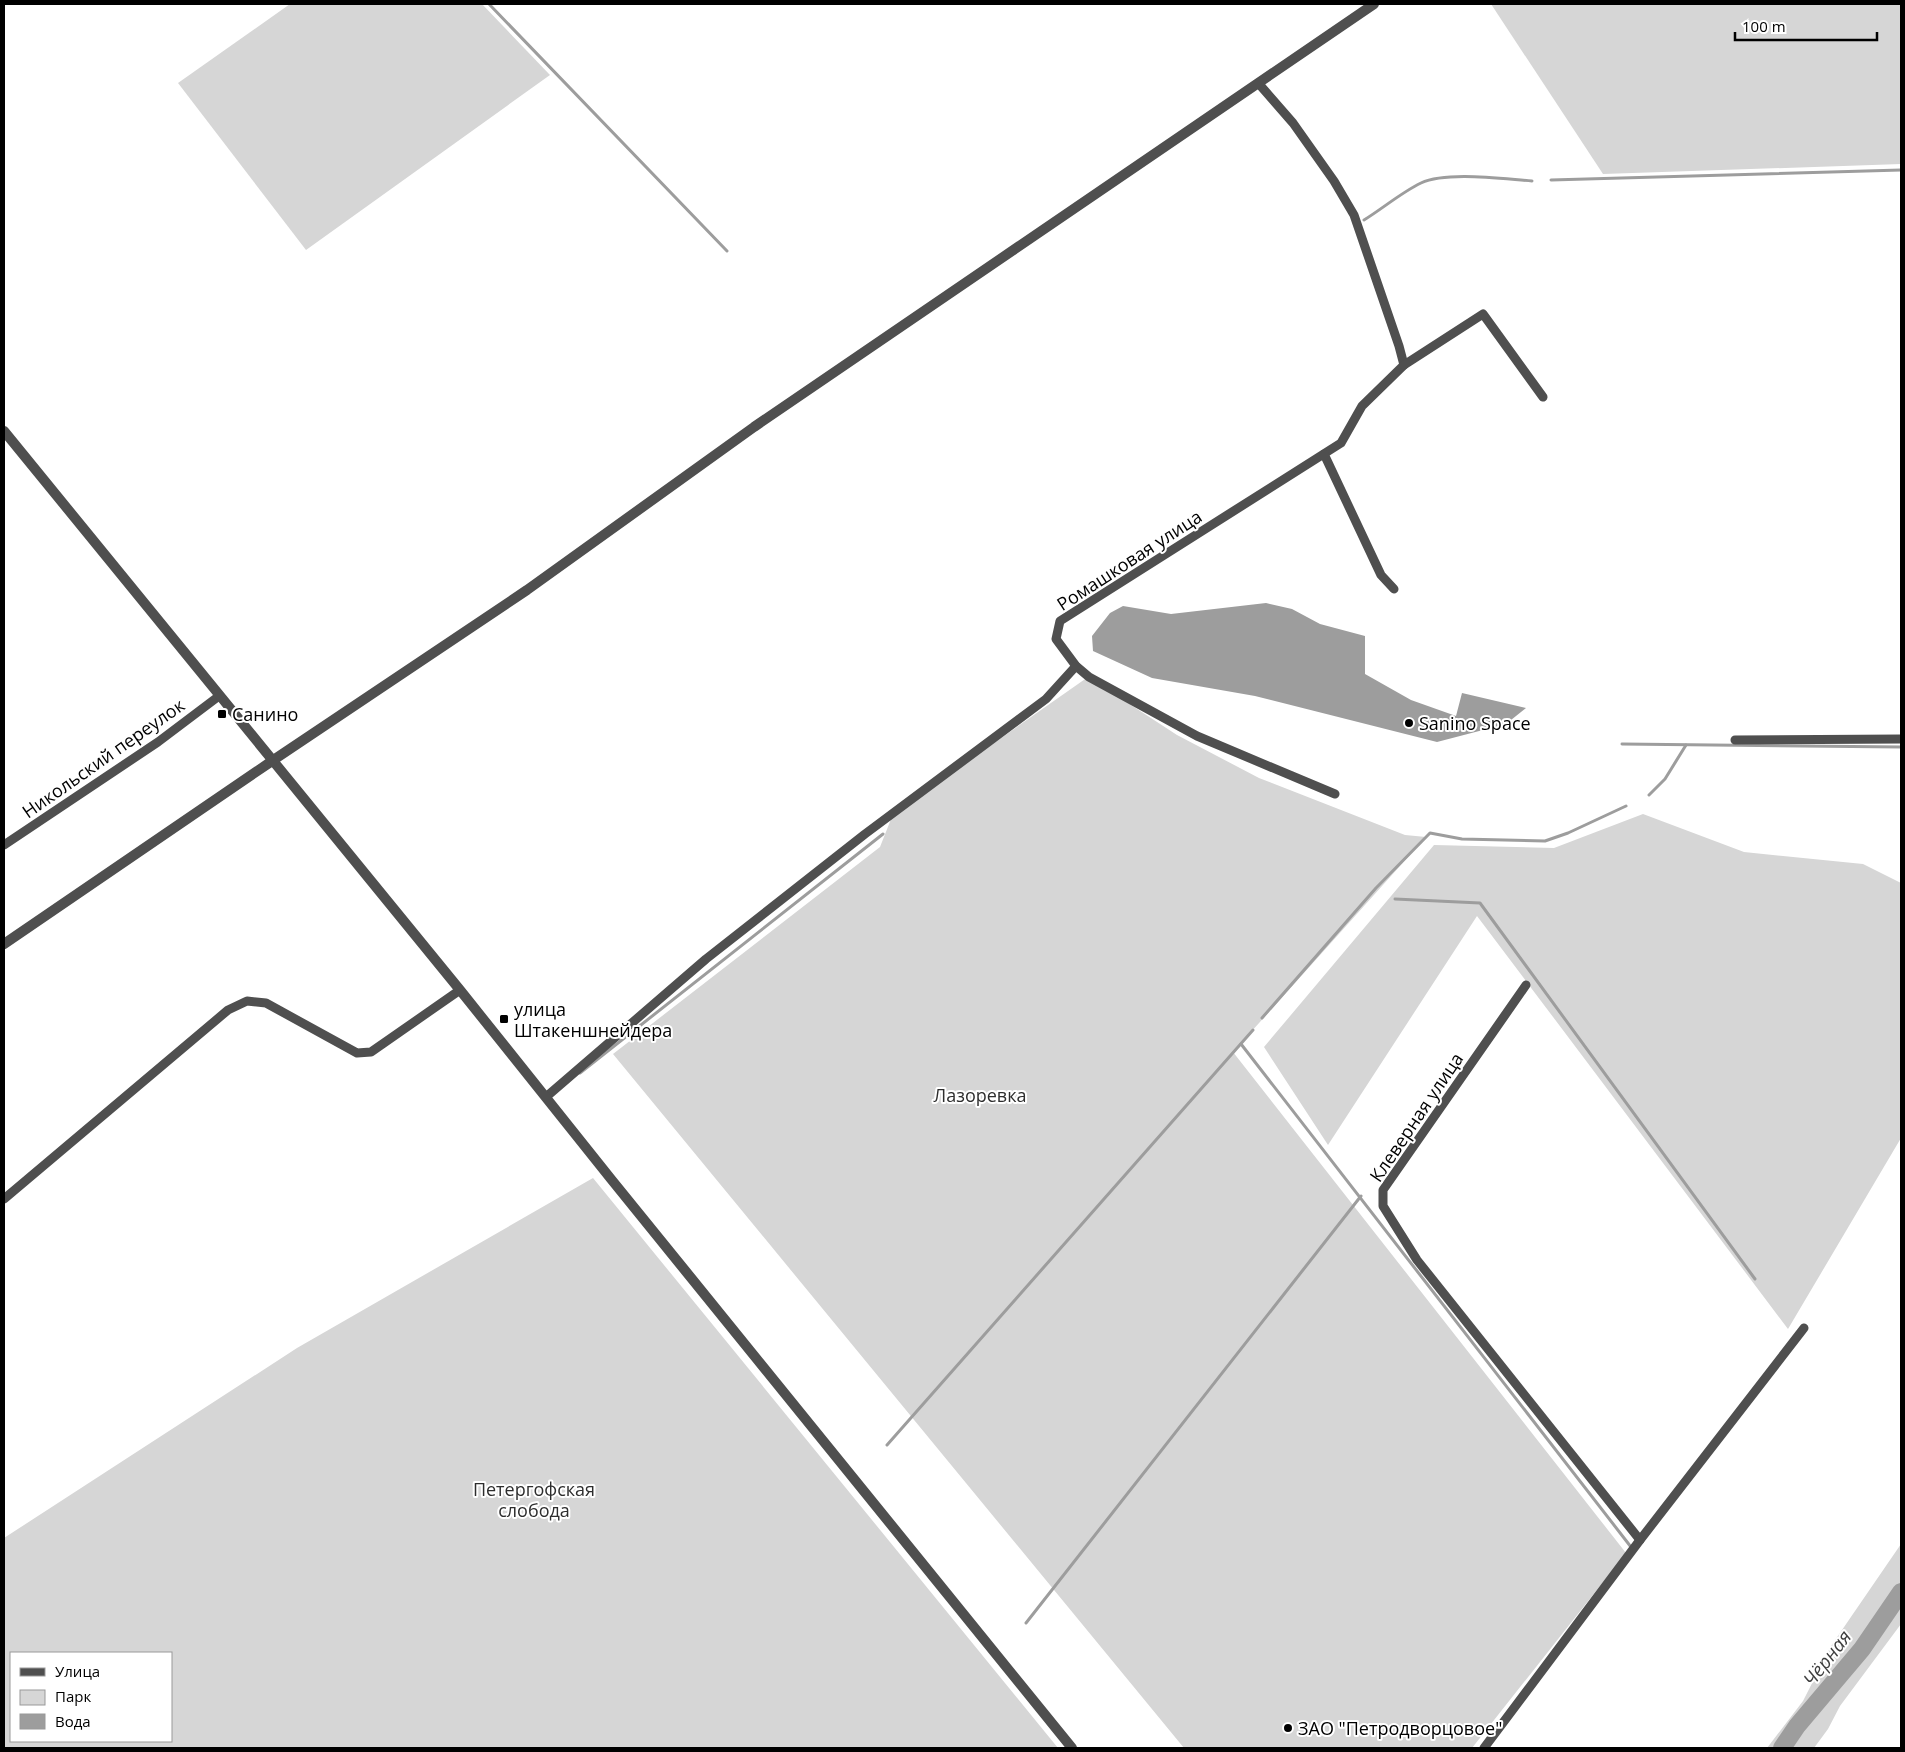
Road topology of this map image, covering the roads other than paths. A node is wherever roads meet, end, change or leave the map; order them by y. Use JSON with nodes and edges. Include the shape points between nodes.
{"nodes":[{"id":1,"x":1374,"y":4,"type":"edge"},
{"id":2,"x":1259,"y":84,"type":"junction"},
{"id":3,"x":1404,"y":366,"type":"junction"},
{"id":4,"x":1543,"y":397,"type":"dead end"},
{"id":5,"x":4,"y":431,"type":"edge"},
{"id":6,"x":1324,"y":454,"type":"junction"},
{"id":7,"x":1394,"y":589,"type":"dead end"},
{"id":8,"x":1076,"y":666,"type":"junction"},
{"id":9,"x":219,"y":696,"type":"junction"},
{"id":10,"x":1901,"y":739,"type":"edge"},
{"id":11,"x":1735,"y":740,"type":"dead end"},
{"id":12,"x":272,"y":761,"type":"junction"},
{"id":13,"x":1335,"y":794,"type":"dead end"},
{"id":14,"x":4,"y":845,"type":"edge"},
{"id":15,"x":4,"y":944,"type":"edge"},
{"id":16,"x":1526,"y":985,"type":"dead end"},
{"id":17,"x":460,"y":990,"type":"junction"},
{"id":18,"x":546,"y":1097,"type":"junction"},
{"id":19,"x":4,"y":1199,"type":"edge"},
{"id":20,"x":1804,"y":1328,"type":"dead end"},
{"id":21,"x":1640,"y":1540,"type":"junction"},
{"id":22,"x":1072,"y":1748,"type":"edge"},
{"id":23,"x":1484,"y":1748,"type":"edge"}],
"edges":[{"from":1,"to":2,"type":"street"},
{"from":2,"to":3,"type":"street","via":[[1293,122],[1354,215]]},
{"from":2,"to":12,"type":"street","via":[[754,427],[528,590]]},
{"from":3,"to":4,"type":"street","name":"Ромашковая улица","via":[[1483,314]]},
{"from":3,"to":6,"type":"street","name":"Ромашковая улица","via":[[1362,406],[1341,443]]},
{"from":5,"to":9,"type":"street"},
{"from":6,"to":7,"type":"street","via":[[1381,575]]},
{"from":6,"to":8,"type":"street","name":"Ромашковая улица","via":[[1060,621],[1056,639]]},
{"from":8,"to":13,"type":"street","name":"Ромашковая улица","via":[[1089,677],[1197,736]]},
{"from":8,"to":18,"type":"street","via":[[1046,699],[865,834],[714,953]]},
{"from":9,"to":12,"type":"street"},
{"from":9,"to":14,"type":"street","name":"Никольский переулок","via":[[158,742]]},
{"from":10,"to":11,"type":"street"},
{"from":12,"to":15,"type":"street"},
{"from":12,"to":17,"type":"street"},
{"from":16,"to":21,"type":"street","name":"Клеверная улица","via":[[1383,1190],[1383,1206],[1417,1260]]},
{"from":17,"to":18,"type":"street"},
{"from":17,"to":19,"type":"street","via":[[371,1052],[357,1053],[266,1004],[247,1001],[228,1010]]},
{"from":18,"to":22,"type":"street"},
{"from":20,"to":21,"type":"street"},
{"from":21,"to":23,"type":"street"}]}
